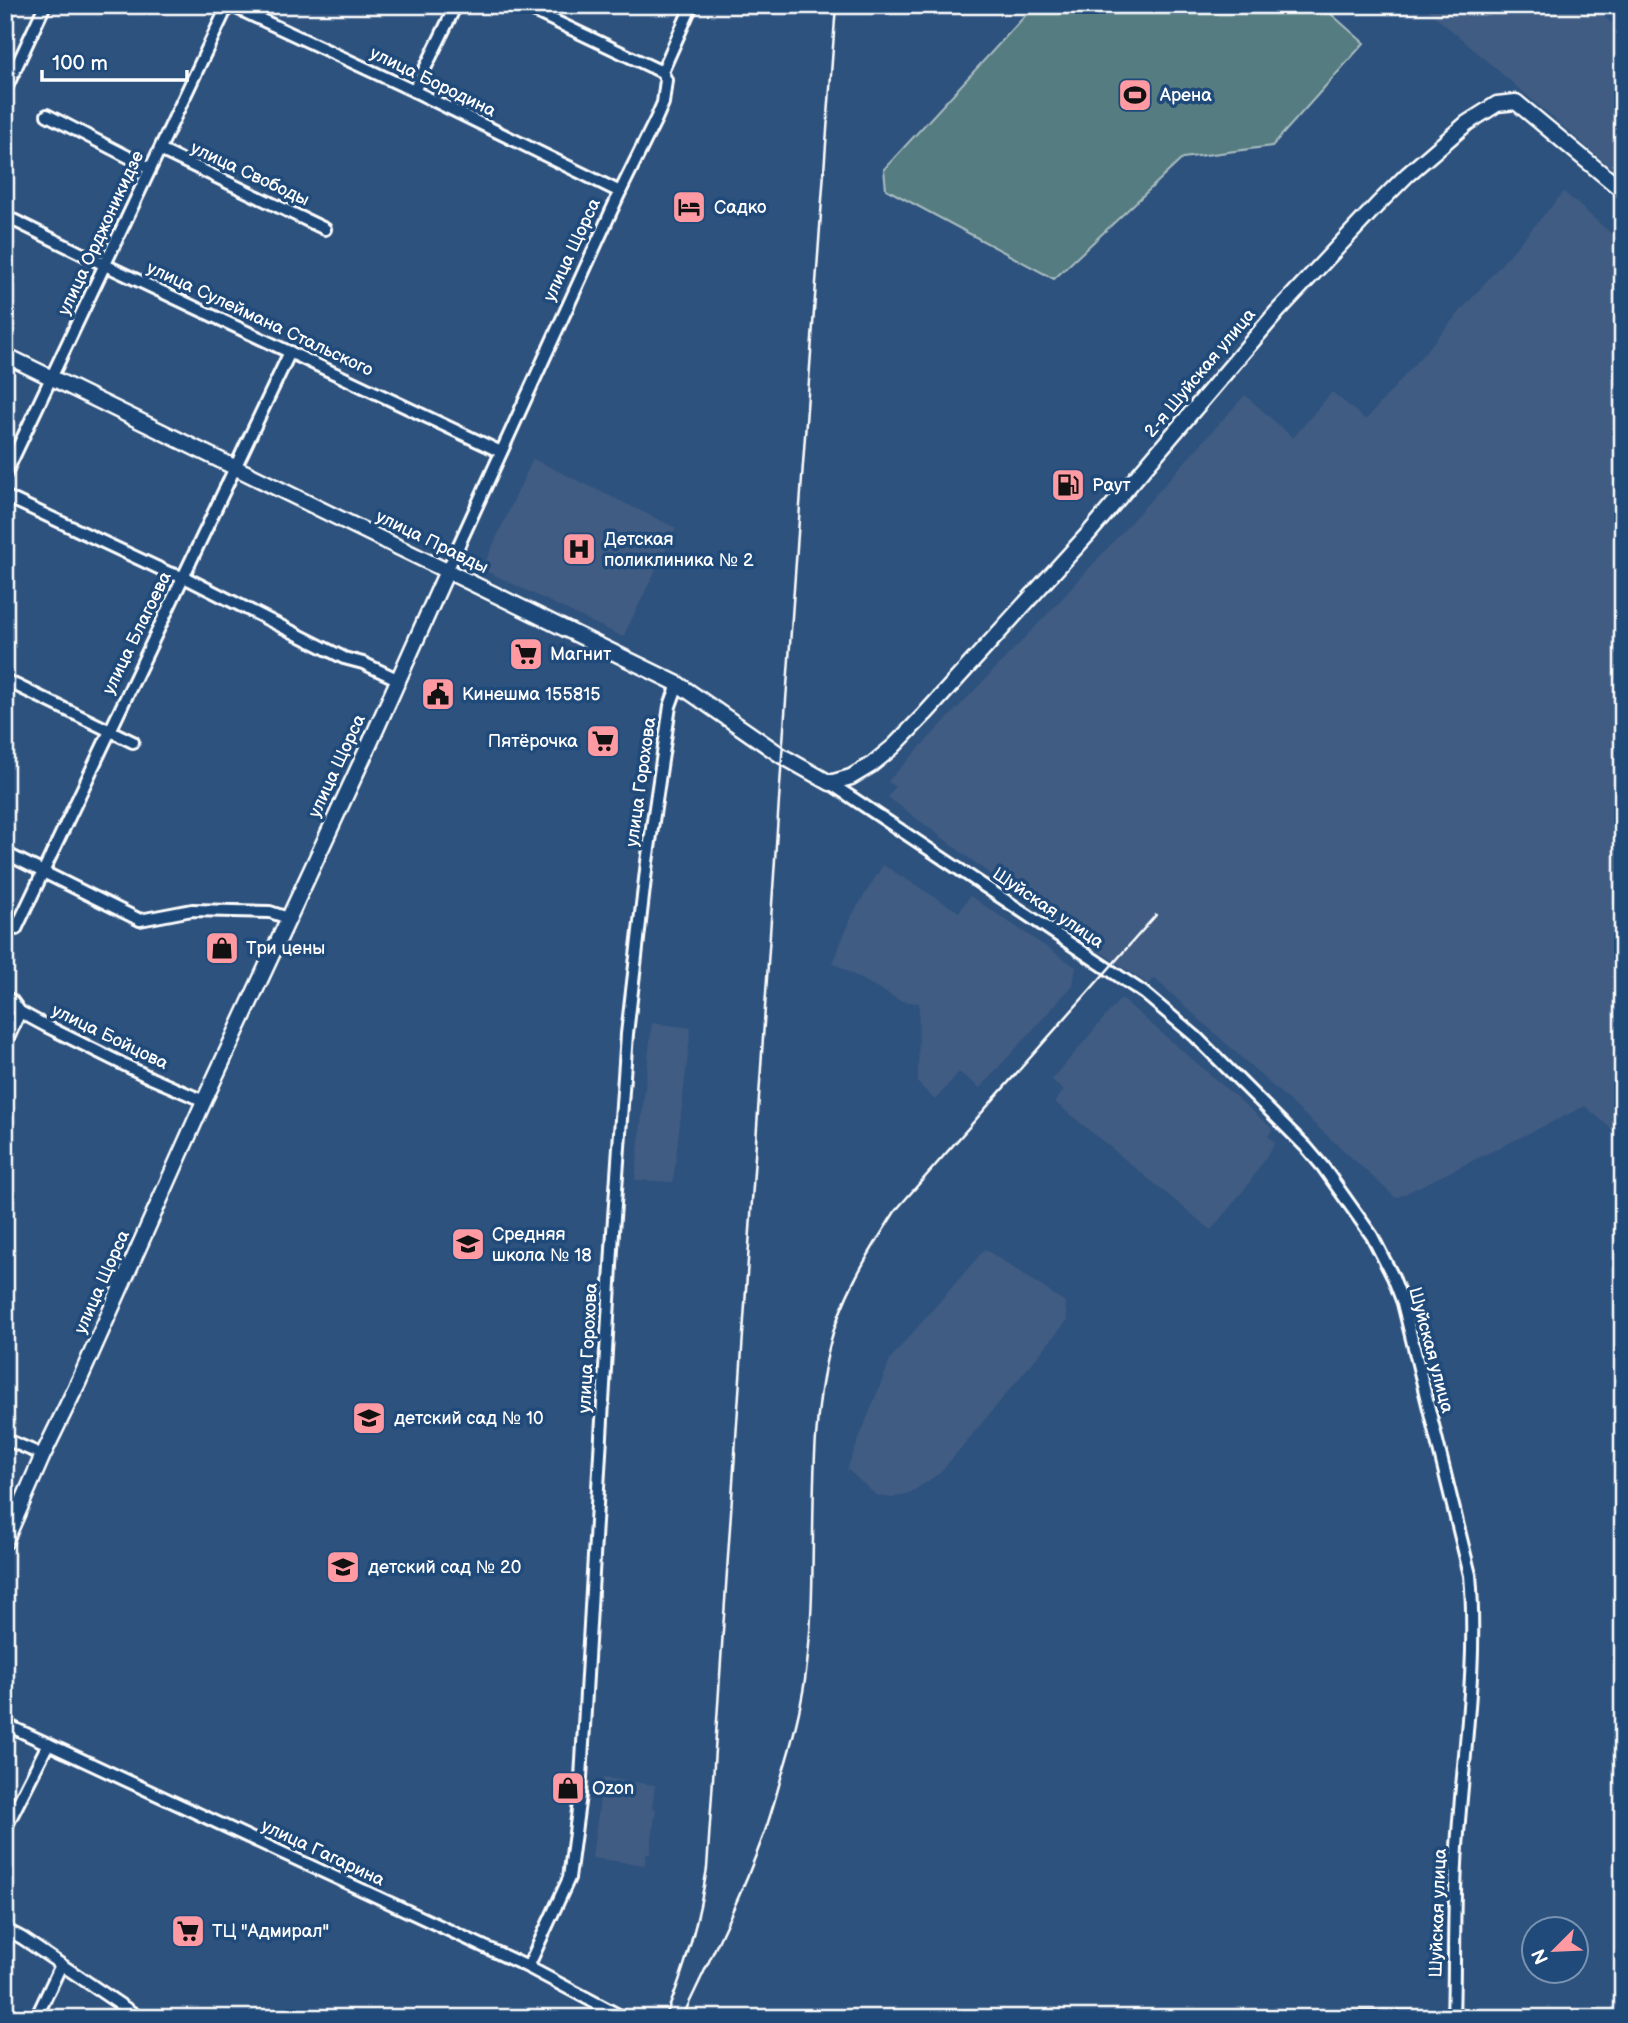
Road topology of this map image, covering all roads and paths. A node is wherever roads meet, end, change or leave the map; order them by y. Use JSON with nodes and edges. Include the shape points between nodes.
{"nodes":[{"id":1,"x":45,"y":5,"type":"edge"},
{"id":2,"x":229,"y":5,"type":"edge"},
{"id":3,"x":456,"y":5,"type":"edge"},
{"id":4,"x":521,"y":5,"type":"edge"},
{"id":5,"x":692,"y":5,"type":"edge"},
{"id":6,"x":662,"y":72,"type":"junction"},
{"id":7,"x":5,"y":91,"type":"edge"},
{"id":8,"x":414,"y":91,"type":"junction"},
{"id":9,"x":47,"y":115,"type":"dead end"},
{"id":10,"x":160,"y":150,"type":"junction"},
{"id":11,"x":144,"y":165,"type":"dead end"},
{"id":12,"x":1623,"y":191,"type":"edge"},
{"id":13,"x":620,"y":192,"type":"junction"},
{"id":14,"x":5,"y":216,"type":"edge"},
{"id":15,"x":325,"y":229,"type":"dead end"},
{"id":16,"x":105,"y":265,"type":"junction"},
{"id":17,"x":290,"y":352,"type":"junction"},
{"id":18,"x":5,"y":355,"type":"edge"},
{"id":19,"x":52,"y":378,"type":"junction"},
{"id":20,"x":501,"y":452,"type":"junction"},
{"id":21,"x":236,"y":468,"type":"junction"},
{"id":22,"x":5,"y":475,"type":"edge"},
{"id":23,"x":5,"y":496,"type":"edge"},
{"id":24,"x":447,"y":570,"type":"junction"},
{"id":25,"x":184,"y":577,"type":"junction"},
{"id":26,"x":397,"y":679,"type":"junction"},
{"id":27,"x":5,"y":680,"type":"edge"},
{"id":28,"x":678,"y":684,"type":"junction"},
{"id":29,"x":110,"y":731,"type":"junction"},
{"id":30,"x":133,"y":741,"type":"dead end"},
{"id":31,"x":830,"y":783,"type":"junction"},
{"id":32,"x":5,"y":853,"type":"edge"},
{"id":33,"x":43,"y":871,"type":"junction"},
{"id":34,"x":288,"y":918,"type":"junction"},
{"id":35,"x":16,"y":929,"type":"dead end"},
{"id":36,"x":5,"y":998,"type":"edge"},
{"id":37,"x":20,"y":1012,"type":"junction"},
{"id":38,"x":5,"y":1045,"type":"edge"},
{"id":39,"x":204,"y":1101,"type":"junction"},
{"id":40,"x":5,"y":1439,"type":"edge"},
{"id":41,"x":43,"y":1455,"type":"junction"},
{"id":42,"x":5,"y":1542,"type":"edge"},
{"id":43,"x":5,"y":1724,"type":"edge"},
{"id":44,"x":48,"y":1744,"type":"junction"},
{"id":45,"x":5,"y":1829,"type":"edge"},
{"id":46,"x":5,"y":1929,"type":"edge"},
{"id":47,"x":61,"y":1965,"type":"junction"},
{"id":48,"x":528,"y":1967,"type":"junction"},
{"id":49,"x":36,"y":2018,"type":"edge"},
{"id":50,"x":140,"y":2018,"type":"edge"},
{"id":51,"x":624,"y":2018,"type":"edge"},
{"id":52,"x":1338,"y":2018,"type":"edge"},
{"id":53,"x":1453,"y":2018,"type":"edge"}],
"edges":[{"from":1,"to":7,"type":"street"},
{"from":2,"to":8,"type":"street","name":"улица Бородина"},
{"from":2,"to":10,"type":"street","name":"улица Орджоникидзе"},
{"from":3,"to":8,"type":"street"},
{"from":4,"to":6,"type":"street"},
{"from":5,"to":6,"type":"street","name":"улица Щорса"},
{"from":6,"to":13,"type":"street","name":"улица Щорса","via":[[666,80],[663,103]]},
{"from":8,"to":13,"type":"street","name":"улица Бородина"},
{"from":9,"to":11,"type":"street"},
{"from":10,"to":15,"type":"street","name":"улица Свободы"},
{"from":10,"to":16,"type":"street","name":"улица Орджоникидзе"},
{"from":12,"to":31,"type":"street","name":"2-я Шуйская улица","via":[[1516,102],[1497,104],[1467,123],[1392,190],[1277,313],[925,714],[871,765]]},
{"from":13,"to":20,"type":"street","name":"улица Щорса"},
{"from":14,"to":16,"type":"street","name":"улица Сулеймана Стальского"},
{"from":16,"to":17,"type":"street","name":"улица Сулеймана Стальского"},
{"from":16,"to":19,"type":"street","name":"улица Орджоникидзе"},
{"from":17,"to":20,"type":"street","name":"улица Сулеймана Стальского"},
{"from":17,"to":21,"type":"street","name":"улица Благоева"},
{"from":18,"to":19,"type":"street","name":"улица Правды"},
{"from":19,"to":21,"type":"street","name":"улица Правды"},
{"from":19,"to":22,"type":"street","name":"улица Орджоникидзе"},
{"from":20,"to":24,"type":"street","name":"улица Щорса"},
{"from":21,"to":24,"type":"street","name":"улица Правды"},
{"from":21,"to":25,"type":"street","name":"улица Благоева"},
{"from":23,"to":25,"type":"street"},
{"from":24,"to":26,"type":"street","name":"улица Щорса"},
{"from":24,"to":28,"type":"street","name":"улица Правды"},
{"from":25,"to":26,"type":"street","via":[[344,658]]},
{"from":25,"to":29,"type":"street","name":"улица Благоева"},
{"from":26,"to":34,"type":"street","name":"улица Щорса"},
{"from":27,"to":29,"type":"street"},
{"from":28,"to":31,"type":"street","name":"улица Правды","via":[[782,756]]},
{"from":28,"to":48,"type":"street","name":"улица Горохова","via":[[670,706],[627,1034],[580,1794],[569,1878]]},
{"from":29,"to":30,"type":"street"},
{"from":29,"to":33,"type":"street","name":"улица Благоева"},
{"from":31,"to":53,"type":"street","name":"Шуйская улица","via":[[1144,993],[1195,1036],[1323,1167],[1372,1236],[1393,1277],[1467,1563],[1472,1598],[1454,1890]]},
{"from":32,"to":33,"type":"street"},
{"from":33,"to":34,"type":"street","via":[[140,920],[203,909],[270,912]]},
{"from":33,"to":35,"type":"street","name":"улица Благоева"},
{"from":34,"to":39,"type":"street","name":"улица Щорса"},
{"from":36,"to":37,"type":"street","name":"улица Бойцова"},
{"from":37,"to":38,"type":"street"},
{"from":37,"to":39,"type":"street","name":"улица Бойцова"},
{"from":39,"to":41,"type":"street","name":"улица Щорса"},
{"from":40,"to":41,"type":"street"},
{"from":41,"to":42,"type":"street","name":"улица Щорса"},
{"from":43,"to":44,"type":"street","name":"улица Гагарина"},
{"from":44,"to":45,"type":"street"},
{"from":44,"to":48,"type":"street","name":"улица Гагарина"},
{"from":46,"to":47,"type":"street"},
{"from":47,"to":49,"type":"street"},
{"from":47,"to":50,"type":"street"},
{"from":48,"to":51,"type":"street","name":"улица Гагарина"},
{"from":52,"to":53,"type":"street"}]}
